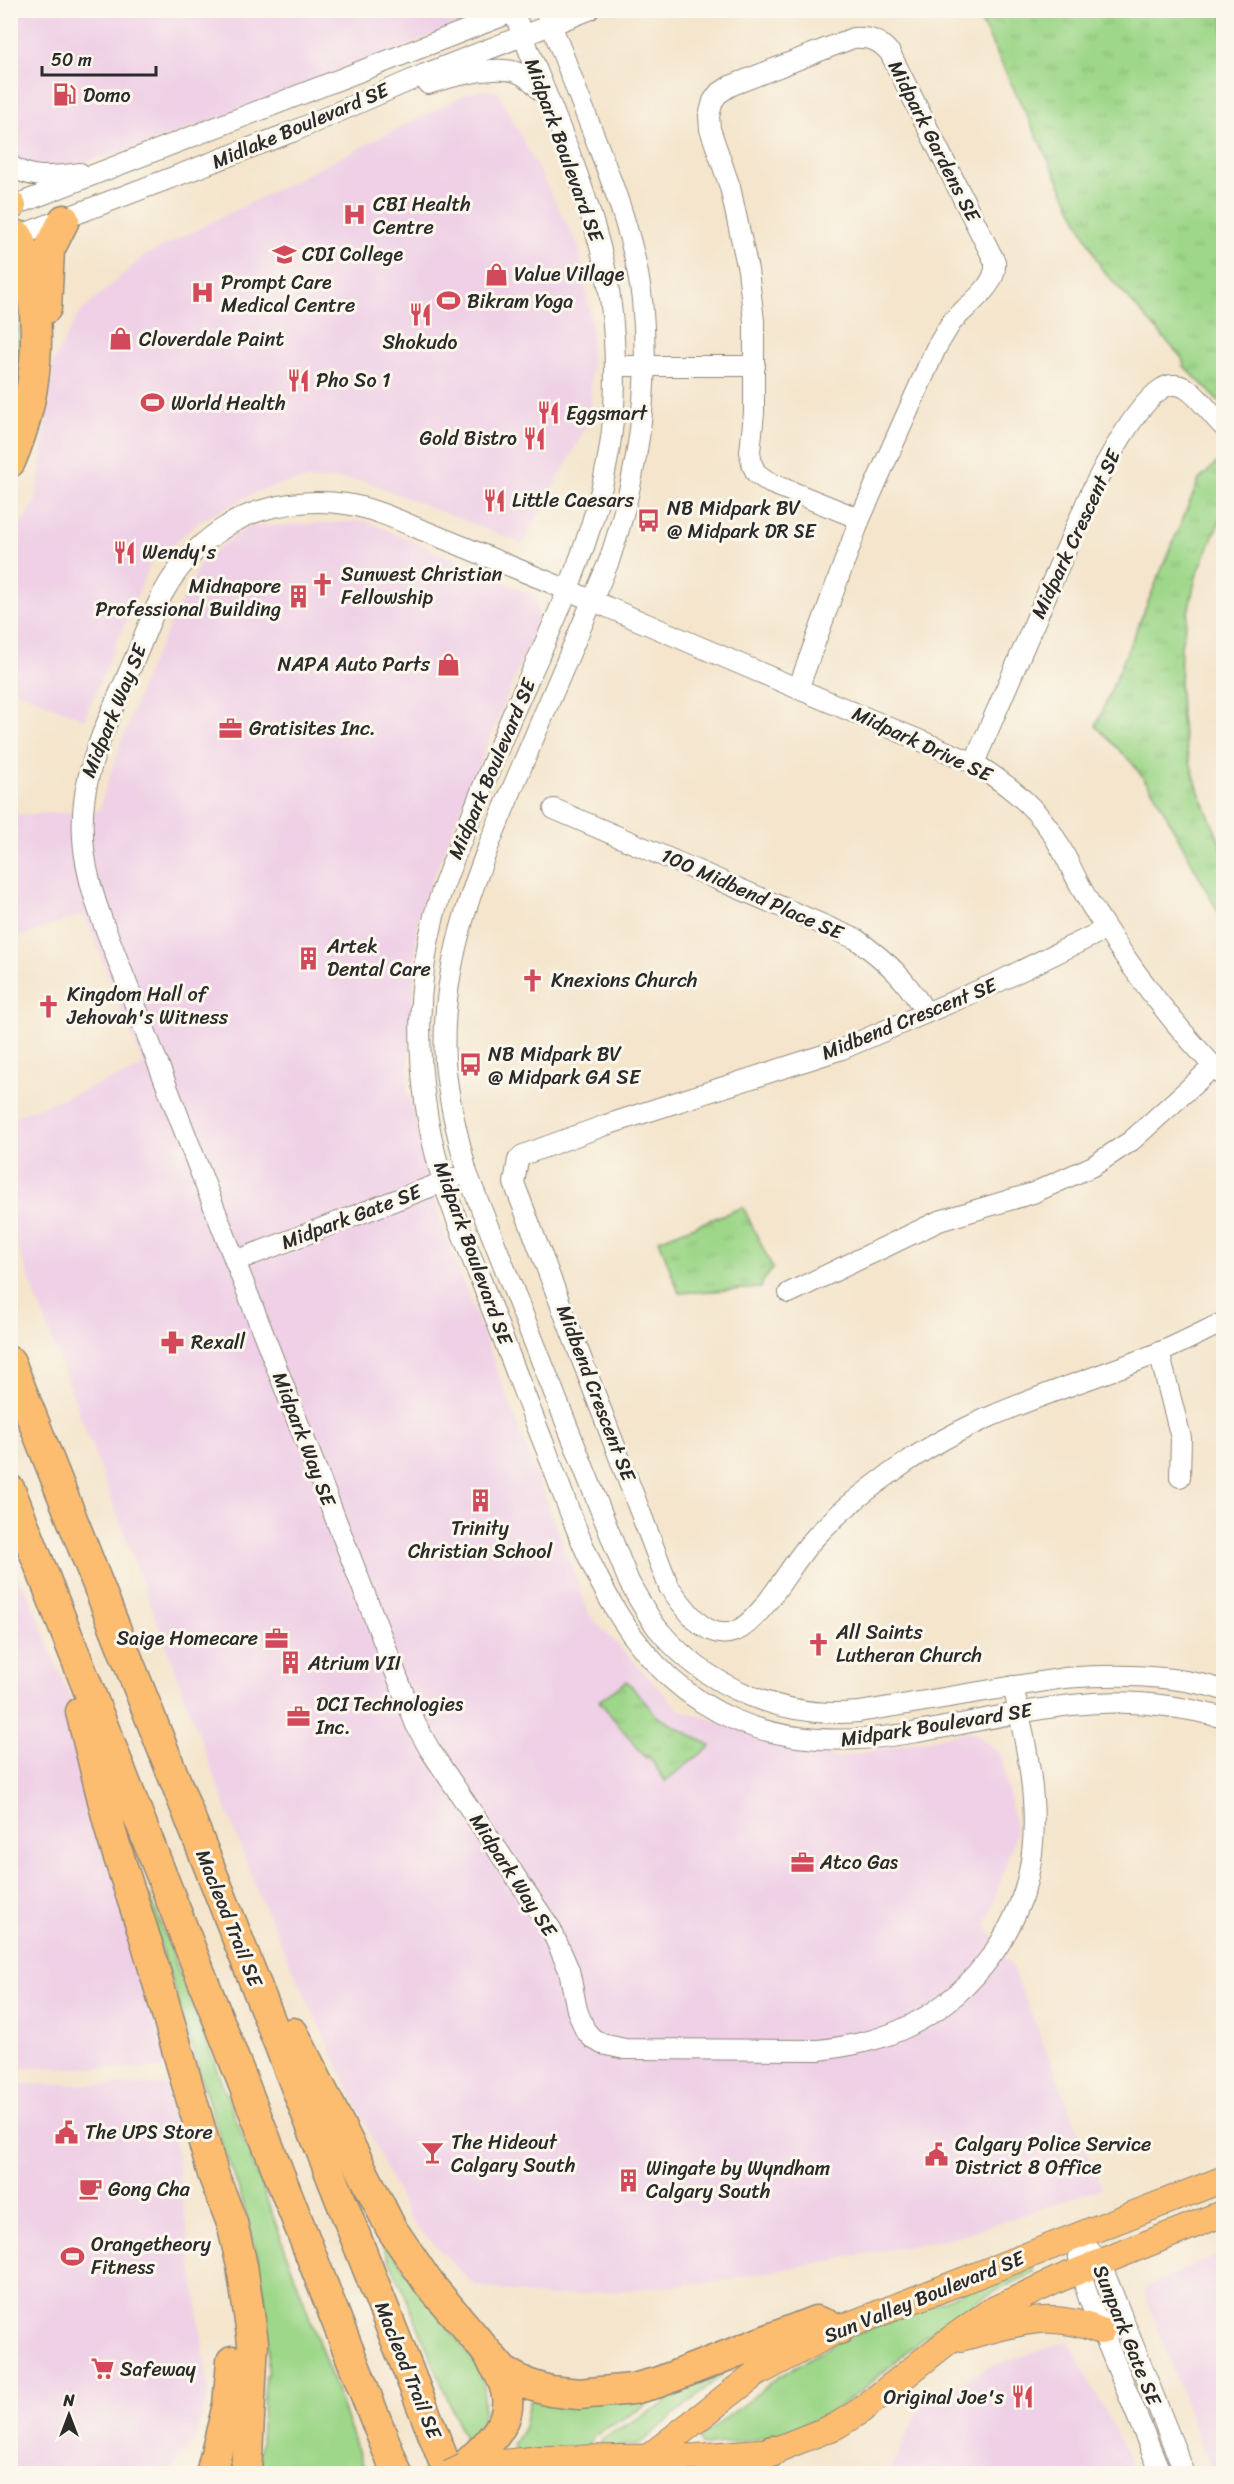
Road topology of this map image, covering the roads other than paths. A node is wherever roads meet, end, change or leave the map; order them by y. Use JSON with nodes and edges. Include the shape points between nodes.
{"nodes":[{"id":1,"x":589,"y":10,"type":"edge"},
{"id":2,"x":515,"y":11,"type":"edge"},
{"id":3,"x":548,"y":17,"type":"edge"},
{"id":4,"x":522,"y":35,"type":"junction"},
{"id":5,"x":548,"y":102,"type":"junction"},
{"id":6,"x":327,"y":116,"type":"junction"},
{"id":7,"x":10,"y":165,"type":"edge"},
{"id":8,"x":107,"y":171,"type":"junction"},
{"id":9,"x":12,"y":219,"type":"edge"},
{"id":10,"x":64,"y":220,"type":"junction"},
{"id":11,"x":38,"y":333,"type":"junction"},
{"id":12,"x":615,"y":366,"type":"junction"},
{"id":13,"x":645,"y":366,"type":"junction"},
{"id":14,"x":755,"y":366,"type":"junction"},
{"id":15,"x":1224,"y":428,"type":"edge"},
{"id":16,"x":10,"y":462,"type":"edge"},
{"id":17,"x":860,"y":519,"type":"junction"},
{"id":18,"x":567,"y":590,"type":"junction"},
{"id":19,"x":592,"y":601,"type":"junction"},
{"id":20,"x":798,"y":689,"type":"junction"},
{"id":21,"x":974,"y":763,"type":"junction"},
{"id":22,"x":554,"y":809,"type":"dead end"},
{"id":23,"x":1106,"y":929,"type":"junction"},
{"id":24,"x":927,"y":1013,"type":"junction"},
{"id":25,"x":1219,"y":1072,"type":"edge"},
{"id":26,"x":467,"y":1173,"type":"junction"},
{"id":27,"x":443,"y":1182,"type":"junction"},
{"id":28,"x":235,"y":1261,"type":"junction"},
{"id":29,"x":789,"y":1293,"type":"dead end"},
{"id":30,"x":1224,"y":1322,"type":"edge"},
{"id":31,"x":1159,"y":1352,"type":"junction"},
{"id":32,"x":10,"y":1362,"type":"edge"},
{"id":33,"x":1180,"y":1477,"type":"dead end"},
{"id":34,"x":10,"y":1490,"type":"edge"},
{"id":35,"x":47,"y":1582,"type":"junction"},
{"id":36,"x":1013,"y":1686,"type":"junction"},
{"id":37,"x":1224,"y":1690,"type":"edge"},
{"id":38,"x":1019,"y":1713,"type":"junction"},
{"id":39,"x":1224,"y":1718,"type":"edge"},
{"id":40,"x":203,"y":1853,"type":"junction"},
{"id":41,"x":213,"y":2174,"type":"junction"},
{"id":42,"x":1224,"y":2180,"type":"edge"},
{"id":43,"x":1224,"y":2213,"type":"edge"},
{"id":44,"x":1077,"y":2236,"type":"junction"},
{"id":45,"x":1090,"y":2266,"type":"junction"},
{"id":46,"x":321,"y":2281,"type":"junction"},
{"id":47,"x":839,"y":2329,"type":"junction"},
{"id":48,"x":1101,"y":2331,"type":"junction"},
{"id":49,"x":947,"y":2342,"type":"junction"},
{"id":50,"x":486,"y":2352,"type":"junction"},
{"id":51,"x":773,"y":2451,"type":"junction"},
{"id":52,"x":639,"y":2465,"type":"edge"},
{"id":53,"x":454,"y":2471,"type":"edge"},
{"id":54,"x":211,"y":2474,"type":"edge"},
{"id":55,"x":246,"y":2474,"type":"edge"},
{"id":56,"x":380,"y":2474,"type":"edge"},
{"id":57,"x":397,"y":2474,"type":"edge"},
{"id":58,"x":717,"y":2474,"type":"edge"},
{"id":59,"x":1161,"y":2474,"type":"edge"},
{"id":60,"x":1185,"y":2474,"type":"edge"}],
"edges":[{"from":1,"to":3,"type":"street","name":"Midlake Boulevard SE"},
{"from":2,"to":4,"type":"street","name":"Midpark Boulevard SE"},
{"from":2,"to":8,"type":"street","name":"Midlake Boulevard SE"},
{"from":3,"to":4,"type":"street","name":"Midlake Boulevard SE"},
{"from":3,"to":13,"type":"street","name":"Midpark Boulevard SE","via":[[623,214],[642,300]]},
{"from":4,"to":5,"type":"street","name":"Midpark Boulevard SE"},
{"from":4,"to":6,"type":"street","name":"Midlake Boulevard SE"},
{"from":5,"to":6,"type":"street","via":[[533,82],[519,73],[502,70],[434,82]]},
{"from":5,"to":12,"type":"street","name":"Midpark Boulevard SE","via":[[601,247],[611,303]]},
{"from":6,"to":10,"type":"street","name":"Midlake Boulevard SE"},
{"from":7,"to":8,"type":"street","via":[[25,174],[43,177]]},
{"from":8,"to":9,"type":"street","name":"Midlake Boulevard SE"},
{"from":9,"to":10,"type":"street","name":"Midlake Boulevard SE"},
{"from":9,"to":11,"type":"highway","via":[[27,267]]},
{"from":10,"to":11,"type":"highway","via":[[50,250],[45,318]]},
{"from":11,"to":16,"type":"highway","via":[[26,418]]},
{"from":12,"to":13,"type":"street"},
{"from":12,"to":18,"type":"street","name":"Midpark Boulevard SE","via":[[615,405],[607,465]]},
{"from":13,"to":14,"type":"street"},
{"from":13,"to":19,"type":"street","name":"Midpark Boulevard SE","via":[[636,463],[621,525]]},
{"from":14,"to":17,"type":"street","name":"Midpark Gardens SE","via":[[750,452],[756,473],[770,483]]},
{"from":14,"to":17,"type":"street","name":"Midpark Gardens SE","via":[[748,270],[730,187],[710,129],[710,108],[718,94],[730,86],[853,38],[875,40],[890,53],[995,262],[996,271],[936,348]]},
{"from":15,"to":21,"type":"street","name":"Midpark Crescent SE","via":[[1185,388],[1174,385],[1164,387],[1129,425],[1090,494]]},
{"from":17,"to":20,"type":"street","name":"Midpark Gardens SE"},
{"from":18,"to":19,"type":"street","name":"Midpark Drive SE"},
{"from":18,"to":27,"type":"street","name":"Midpark Boulevard SE","via":[[462,837],[431,931],[420,1009],[421,1062]]},
{"from":18,"to":28,"type":"street","name":"Midpark Way SE","via":[[360,507],[303,503],[258,512],[226,527],[193,553],[163,594],[90,765],[81,818],[83,854],[99,911]]},
{"from":19,"to":20,"type":"street","name":"Midpark Drive SE"},
{"from":19,"to":26,"type":"street","name":"Midpark Boulevard SE","via":[[487,848],[461,921],[449,980],[446,1061]]},
{"from":20,"to":21,"type":"street","name":"Midpark Drive SE"},
{"from":21,"to":23,"type":"street","name":"Midpark Drive SE","via":[[1008,785],[1051,831]]},
{"from":22,"to":24,"type":"street","name":"100 Midbend Place SE","via":[[856,939],[895,969]]},
{"from":23,"to":24,"type":"street","name":"Midbend Crescent SE"},
{"from":23,"to":25,"type":"street","name":"Midpark Drive SE","via":[[1128,963]]},
{"from":24,"to":31,"type":"street","name":"Midbend Crescent SE","via":[[842,1049],[603,1126],[518,1160],[514,1183],[669,1587],[706,1630],[733,1632],[749,1624],[827,1524],[921,1452],[1012,1407]]},
{"from":25,"to":29,"type":"street","via":[[1093,1166],[1033,1193],[939,1221]]},
{"from":26,"to":27,"type":"street","name":"Midpark Gate SE"},
{"from":26,"to":36,"type":"street","name":"Midpark Boulevard SE","via":[[629,1582],[657,1627],[685,1656],[739,1691],[789,1708],[825,1713],[883,1709]]},
{"from":27,"to":28,"type":"street","name":"Midpark Gate SE"},
{"from":27,"to":38,"type":"street","name":"Midpark Boulevard SE","via":[[599,1578],[621,1622],[655,1666],[685,1692],[726,1716],[772,1733],[812,1740],[868,1739]]},
{"from":28,"to":38,"type":"street","name":"Midpark Way SE","via":[[416,1725],[551,1929],[569,1970],[582,2024],[602,2044],[650,2050],[819,2050],[888,2035],[912,2025],[945,2003],[995,1952],[1009,1928],[1028,1877],[1034,1810]]},
{"from":30,"to":31,"type":"street","name":"Midbend Crescent SE"},
{"from":31,"to":33,"type":"street","via":[[1181,1438]]},
{"from":32,"to":40,"type":"highway","name":"Macleod Trail SE"},
{"from":34,"to":35,"type":"highway"},
{"from":35,"to":41,"type":"highway","via":[[112,1836]]},
{"from":35,"to":46,"type":"highway"},
{"from":36,"to":37,"type":"street","name":"Midpark Boulevard SE","via":[[1064,1678],[1134,1676]]},
{"from":36,"to":38,"type":"street","name":"Midpark Way SE"},
{"from":38,"to":39,"type":"street","name":"Midpark Boulevard SE","via":[[1112,1703],[1165,1706]]},
{"from":40,"to":50,"type":"highway","via":[[391,2228],[429,2284]]},
{"from":40,"to":53,"type":"highway","name":"Macleod Trail SE"},
{"from":41,"to":54,"type":"highway","via":[[228,2268],[233,2356],[228,2405]]},
{"from":41,"to":55,"type":"highway","via":[[232,2223],[250,2313],[253,2342]]},
{"from":42,"to":44,"type":"main road","name":"Sun Valley Boulevard SE"},
{"from":43,"to":45,"type":"main road","name":"Sun Valley Boulevard SE"},
{"from":44,"to":45,"type":"street","name":"Sunpark Gate SE"},
{"from":44,"to":47,"type":"main road","name":"Sun Valley Boulevard SE"},
{"from":45,"to":48,"type":"street","name":"Sunpark Gate SE"},
{"from":45,"to":49,"type":"main road","name":"Sun Valley Boulevard SE","via":[[991,2311]]},
{"from":45,"to":60,"type":"street","name":"Sunpark Gate SE"},
{"from":46,"to":56,"type":"highway"},
{"from":46,"to":57,"type":"highway"},
{"from":47,"to":50,"type":"highway","via":[[816,2321],[659,2382],[608,2393],[550,2391],[527,2384],[504,2372]]},
{"from":47,"to":52,"type":"main road","name":"Sun Valley Boulevard SE","via":[[754,2375]]},
{"from":48,"to":49,"type":"main road","via":[[1072,2321],[1036,2319]]},
{"from":48,"to":59,"type":"street","name":"Sunpark Gate SE"},
{"from":49,"to":51,"type":"main road","name":"Sun Valley Boulevard SE","via":[[837,2426]]},
{"from":50,"to":53,"type":"highway","via":[[501,2375],[508,2408],[495,2437]]},
{"from":51,"to":52,"type":"main road","name":"Sun Valley Boulevard SE"},
{"from":51,"to":58,"type":"highway"},
{"from":52,"to":53,"type":"main road","name":"Sun Valley Boulevard SE","via":[[540,2459]]}]}
